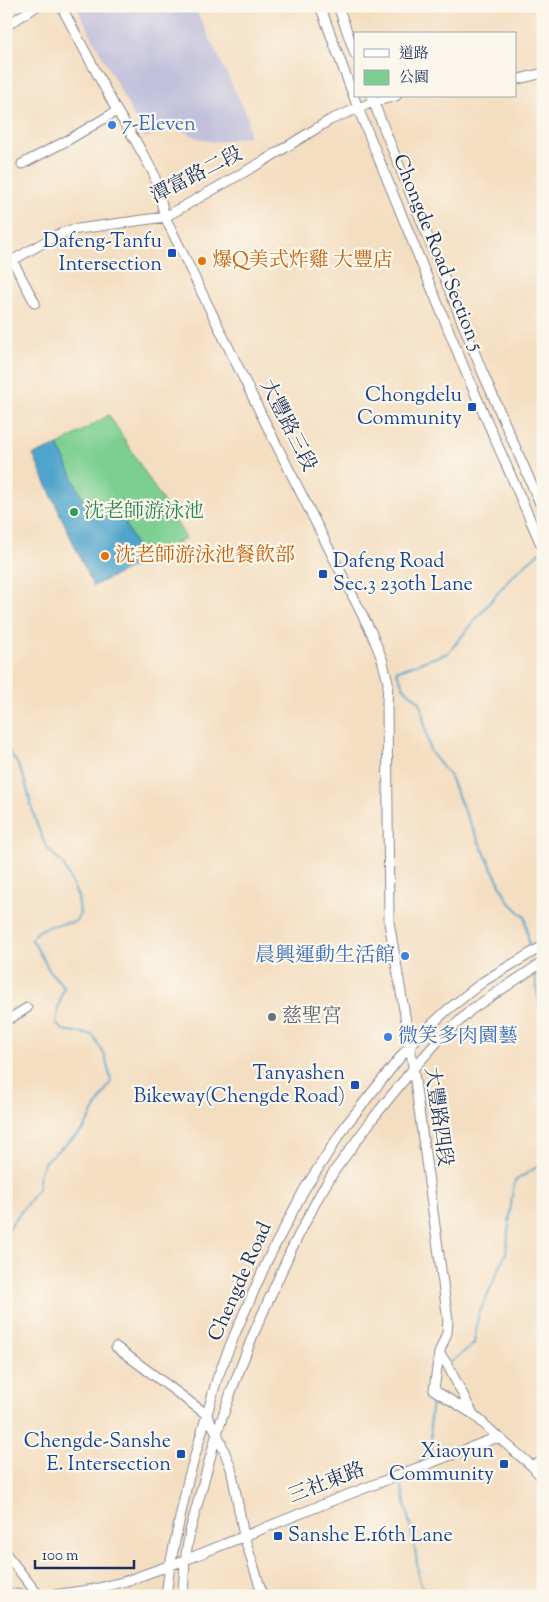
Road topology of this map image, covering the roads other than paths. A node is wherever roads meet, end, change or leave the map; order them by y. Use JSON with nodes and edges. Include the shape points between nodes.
{"nodes":[{"id":1,"x":37,"y":6,"type":"edge"},
{"id":2,"x":61,"y":6,"type":"edge"},
{"id":3,"x":320,"y":6,"type":"edge"},
{"id":4,"x":338,"y":6,"type":"edge"},
{"id":5,"x":6,"y":26,"type":"edge"},
{"id":6,"x":354,"y":51,"type":"edge"},
{"id":7,"x":543,"y":73,"type":"edge"},
{"id":8,"x":516,"y":80,"type":"edge"},
{"id":9,"x":354,"y":97,"type":"edge"},
{"id":10,"x":354,"y":98,"type":"edge"},
{"id":11,"x":372,"y":99,"type":"edge"},
{"id":12,"x":358,"y":108,"type":"junction"},
{"id":13,"x":117,"y":111,"type":"junction"},
{"id":14,"x":22,"y":164,"type":"dead end"},
{"id":15,"x":165,"y":217,"type":"junction"},
{"id":16,"x":9,"y":262,"type":"edge"},
{"id":17,"x":35,"y":303,"type":"dead end"},
{"id":18,"x":542,"y":508,"type":"edge"},
{"id":19,"x":542,"y":547,"type":"edge"},
{"id":20,"x":388,"y":886,"type":"joint"},
{"id":21,"x":535,"y":951,"type":"edge"},
{"id":22,"x":536,"y":966,"type":"edge"},
{"id":23,"x":27,"y":1008,"type":"dead end"},
{"id":24,"x":6,"y":1021,"type":"edge"},
{"id":25,"x":410,"y":1044,"type":"junction"},
{"id":26,"x":413,"y":1069,"type":"junction"},
{"id":27,"x":116,"y":1347,"type":"dead end"},
{"id":28,"x":439,"y":1353,"type":"junction"},
{"id":29,"x":206,"y":1414,"type":"junction"},
{"id":30,"x":473,"y":1414,"type":"junction"},
{"id":31,"x":217,"y":1433,"type":"junction"},
{"id":32,"x":498,"y":1437,"type":"junction"},
{"id":33,"x":543,"y":1461,"type":"edge"},
{"id":34,"x":532,"y":1466,"type":"junction"},
{"id":35,"x":543,"y":1479,"type":"edge"},
{"id":36,"x":244,"y":1536,"type":"junction"},
{"id":37,"x":6,"y":1554,"type":"edge"},
{"id":38,"x":185,"y":1560,"type":"junction"},
{"id":39,"x":170,"y":1565,"type":"junction"},
{"id":40,"x":6,"y":1593,"type":"edge"},
{"id":41,"x":31,"y":1596,"type":"edge"},
{"id":42,"x":39,"y":1596,"type":"edge"},
{"id":43,"x":47,"y":1596,"type":"edge"},
{"id":44,"x":166,"y":1596,"type":"edge"},
{"id":45,"x":183,"y":1596,"type":"edge"},
{"id":46,"x":263,"y":1596,"type":"edge"}],
"edges":[{"from":1,"to":5,"type":"street"},
{"from":2,"to":13,"type":"street","name":"大豐路三段"},
{"from":3,"to":9,"type":"street","name":"Chongde Road Section 5"},
{"from":4,"to":6,"type":"street"},
{"from":7,"to":8,"type":"street"},
{"from":10,"to":12,"type":"street","name":"Chongde Road Section 5"},
{"from":11,"to":12,"type":"street","name":"潭富路二段"},
{"from":11,"to":18,"type":"street","name":"Chongde Road Section 5","via":[[482,371]]},
{"from":12,"to":15,"type":"street","name":"潭富路二段","via":[[330,120]]},
{"from":12,"to":19,"type":"street","name":"Chongde Road Section 5","via":[[467,375]]},
{"from":13,"to":14,"type":"street"},
{"from":13,"to":15,"type":"street","name":"大豐路三段","via":[[154,174]]},
{"from":15,"to":16,"type":"street","name":"潭富路二段","via":[[71,230]]},
{"from":15,"to":20,"type":"street","name":"大豐路三段","via":[[382,659],[388,682]]},
{"from":16,"to":17,"type":"street"},
{"from":20,"to":25,"type":"street","name":"大豐路四段","via":[[390,922]]},
{"from":21,"to":25,"type":"street","name":"Chengde Road","via":[[484,982]]},
{"from":22,"to":26,"type":"street","name":"Chengde Road","via":[[472,1009]]},
{"from":23,"to":24,"type":"street"},
{"from":25,"to":26,"type":"street","name":"大豐路四段"},
{"from":25,"to":29,"type":"street","name":"Chengde Road","via":[[346,1125],[304,1190],[268,1259],[234,1336]]},
{"from":26,"to":28,"type":"street","name":"大豐路四段","via":[[448,1320]]},
{"from":26,"to":31,"type":"street","name":"Chengde Road","via":[[374,1116],[320,1194],[253,1335]]},
{"from":27,"to":29,"type":"street"},
{"from":28,"to":30,"type":"street","name":"大豐路四段"},
{"from":28,"to":30,"type":"street","name":"大豐路四段","via":[[434,1390]]},
{"from":29,"to":31,"type":"street"},
{"from":29,"to":39,"type":"street","name":"Chengde Road"},
{"from":30,"to":32,"type":"street","name":"大豐路四段"},
{"from":31,"to":36,"type":"street","via":[[231,1468]]},
{"from":31,"to":38,"type":"street","name":"Chengde Road"},
{"from":32,"to":34,"type":"street","name":"大豐路四段"},
{"from":32,"to":36,"type":"street","name":"三社東路"},
{"from":33,"to":34,"type":"street"},
{"from":34,"to":35,"type":"street","name":"大豐路四段"},
{"from":36,"to":38,"type":"street","name":"三社東路"},
{"from":36,"to":46,"type":"street"},
{"from":37,"to":42,"type":"street"},
{"from":38,"to":39,"type":"street","name":"三社東路"},
{"from":38,"to":45,"type":"street","name":"Chengde Road"},
{"from":39,"to":43,"type":"street","name":"三社東路","via":[[103,1587]]},
{"from":39,"to":44,"type":"street","name":"Chengde Road"},
{"from":40,"to":41,"type":"street"}]}
